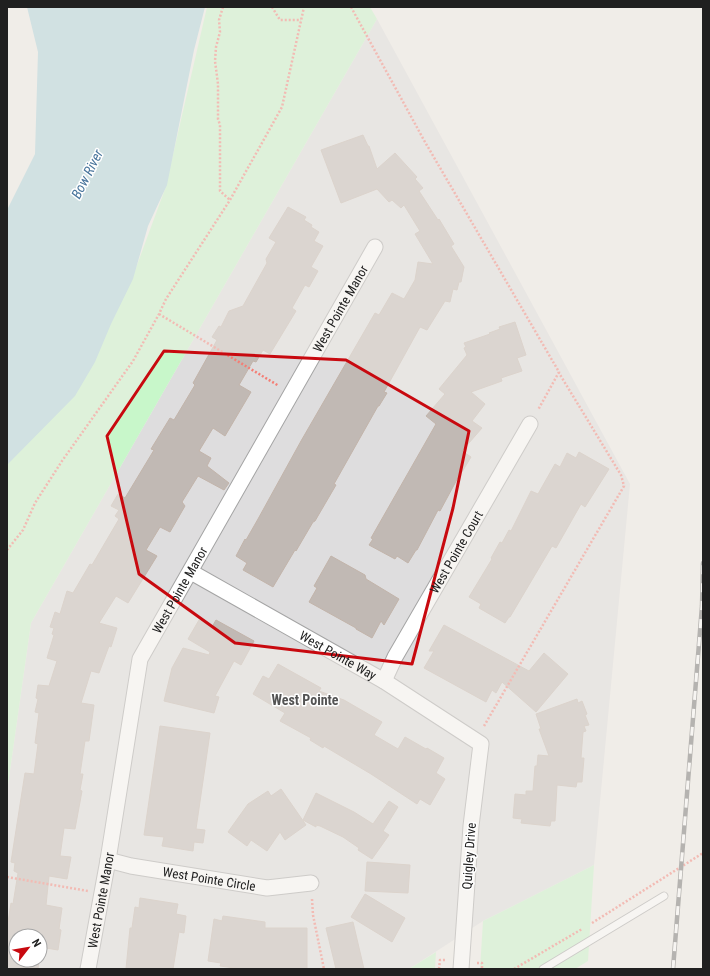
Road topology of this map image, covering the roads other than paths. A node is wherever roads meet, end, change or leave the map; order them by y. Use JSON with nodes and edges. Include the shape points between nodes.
{"nodes":[{"id":1,"x":375,"y":247,"type":"dead end"},
{"id":2,"x":530,"y":424,"type":"road end"},
{"id":3,"x":191,"y":572,"type":"junction"},
{"id":4,"x":384,"y":681,"type":"junction"},
{"id":5,"x":479,"y":742,"type":"joint"},
{"id":6,"x":108,"y":860,"type":"junction"},
{"id":7,"x":311,"y":882,"type":"road end"},
{"id":8,"x":664,"y":896,"type":"dead end"},
{"id":9,"x":88,"y":969,"type":"edge"},
{"id":10,"x":461,"y":969,"type":"edge"},
{"id":11,"x":542,"y":969,"type":"edge"}],
"edges":[{"from":1,"to":3,"type":"street","name":"West Pointe Manor"},
{"from":2,"to":4,"type":"street","name":"West Pointe Court","via":[[395,657]]},
{"from":3,"to":4,"type":"street","name":"West Pointe Way"},
{"from":3,"to":6,"type":"street","name":"West Pointe Manor","via":[[140,659]]},
{"from":4,"to":5,"type":"street","name":"West Pointe Way"},
{"from":5,"to":10,"type":"street","name":"Quigley Drive"},
{"from":6,"to":7,"type":"street","name":"West Pointe Circle","via":[[267,888]]},
{"from":6,"to":9,"type":"street","name":"West Pointe Manor"},
{"from":8,"to":11,"type":"lane"}]}
